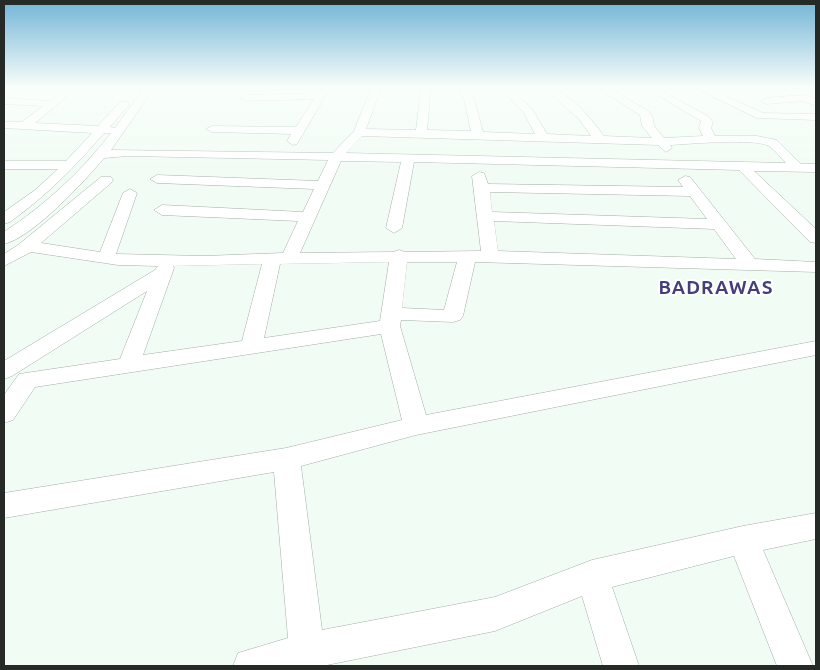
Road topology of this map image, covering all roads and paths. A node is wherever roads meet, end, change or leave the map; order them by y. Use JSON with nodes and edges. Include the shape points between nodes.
{"nodes":[{"id":1,"x":33,"y":119,"type":"edge"},
{"id":2,"x":109,"y":119,"type":"edge"},
{"id":3,"x":127,"y":119,"type":"edge"},
{"id":4,"x":307,"y":119,"type":"edge"},
{"id":5,"x":364,"y":119,"type":"edge"},
{"id":6,"x":422,"y":119,"type":"edge"},
{"id":7,"x":472,"y":119,"type":"edge"},
{"id":8,"x":533,"y":119,"type":"edge"},
{"id":9,"x":585,"y":119,"type":"edge"},
{"id":10,"x":648,"y":119,"type":"edge"},
{"id":11,"x":705,"y":119,"type":"edge"},
{"id":12,"x":4,"y":125,"type":"edge"},
{"id":13,"x":24,"y":126,"type":"junction"},
{"id":14,"x":212,"y":129,"type":"dead end"},
{"id":15,"x":101,"y":130,"type":"junction"},
{"id":16,"x":120,"y":130,"type":"junction"},
{"id":17,"x":300,"y":131,"type":"junction"},
{"id":18,"x":359,"y":132,"type":"junction"},
{"id":19,"x":420,"y":133,"type":"junction"},
{"id":20,"x":474,"y":134,"type":"junction"},
{"id":21,"x":513,"y":136,"type":"junction"},
{"id":22,"x":543,"y":137,"type":"junction"},
{"id":23,"x":599,"y":138,"type":"junction"},
{"id":24,"x":711,"y":139,"type":"junction"},
{"id":25,"x":662,"y":142,"type":"junction"},
{"id":26,"x":102,"y":154,"type":"junction"},
{"id":27,"x":285,"y":155,"type":"junction"},
{"id":28,"x":337,"y":156,"type":"junction"},
{"id":29,"x":408,"y":158,"type":"junction"},
{"id":30,"x":474,"y":160,"type":"junction"},
{"id":31,"x":519,"y":161,"type":"junction"},
{"id":32,"x":70,"y":165,"type":"junction"},
{"id":33,"x":675,"y":166,"type":"junction"},
{"id":34,"x":742,"y":166,"type":"junction"},
{"id":35,"x":7,"y":167,"type":"edge"},
{"id":36,"x":797,"y":167,"type":"junction"},
{"id":37,"x":815,"y":169,"type":"edge"},
{"id":38,"x":157,"y":179,"type":"dead end"},
{"id":39,"x":106,"y":180,"type":"dead end"},
{"id":40,"x":322,"y":186,"type":"junction"},
{"id":41,"x":482,"y":188,"type":"junction"},
{"id":42,"x":694,"y":192,"type":"junction"},
{"id":43,"x":130,"y":193,"type":"dead end"},
{"id":44,"x":162,"y":210,"type":"dead end"},
{"id":45,"x":485,"y":216,"type":"junction"},
{"id":46,"x":309,"y":217,"type":"junction"},
{"id":47,"x":4,"y":219,"type":"edge"},
{"id":48,"x":716,"y":224,"type":"junction"},
{"id":49,"x":394,"y":228,"type":"dead end"},
{"id":50,"x":816,"y":238,"type":"edge"},
{"id":51,"x":4,"y":239,"type":"edge"},
{"id":52,"x":28,"y":246,"type":"junction"},
{"id":53,"x":399,"y":255,"type":"junction"},
{"id":54,"x":468,"y":256,"type":"junction"},
{"id":55,"x":490,"y":256,"type":"junction"},
{"id":56,"x":106,"y":258,"type":"junction"},
{"id":57,"x":280,"y":258,"type":"junction"},
{"id":58,"x":4,"y":261,"type":"edge"},
{"id":59,"x":749,"y":264,"type":"junction"},
{"id":60,"x":166,"y":267,"type":"junction"},
{"id":61,"x":816,"y":267,"type":"edge"},
{"id":62,"x":391,"y":320,"type":"junction"},
{"id":63,"x":251,"y":347,"type":"junction"},
{"id":64,"x":816,"y":348,"type":"edge"},
{"id":65,"x":129,"y":364,"type":"junction"},
{"id":66,"x":4,"y":371,"type":"edge"},
{"id":67,"x":4,"y":414,"type":"edge"},
{"id":68,"x":416,"y":426,"type":"junction"},
{"id":69,"x":286,"y":459,"type":"junction"},
{"id":70,"x":4,"y":506,"type":"edge"},
{"id":71,"x":816,"y":526,"type":"edge"},
{"id":72,"x":743,"y":540,"type":"junction"},
{"id":73,"x":592,"y":576,"type":"junction"},
{"id":74,"x":307,"y":651,"type":"junction"},
{"id":75,"x":251,"y":666,"type":"edge"},
{"id":76,"x":621,"y":666,"type":"edge"},
{"id":77,"x":795,"y":666,"type":"edge"}],
"edges":[{"from":1,"to":13,"type":"street"},
{"from":2,"to":15,"type":"street"},
{"from":3,"to":16,"type":"street"},
{"from":4,"to":17,"type":"street"},
{"from":5,"to":18,"type":"street"},
{"from":6,"to":19,"type":"street"},
{"from":7,"to":20,"type":"street"},
{"from":8,"to":22,"type":"street"},
{"from":9,"to":23,"type":"street"},
{"from":10,"to":25,"type":"street","via":[[648,126]]},
{"from":11,"to":24,"type":"street","via":[[705,128]]},
{"from":12,"to":13,"type":"street"},
{"from":13,"to":15,"type":"street"},
{"from":14,"to":17,"type":"street"},
{"from":15,"to":16,"type":"street"},
{"from":15,"to":32,"type":"street"},
{"from":16,"to":26,"type":"street"},
{"from":17,"to":27,"type":"street"},
{"from":18,"to":19,"type":"street"},
{"from":18,"to":28,"type":"street"},
{"from":19,"to":20,"type":"street"},
{"from":20,"to":21,"type":"street"},
{"from":20,"to":30,"type":"street"},
{"from":21,"to":22,"type":"street"},
{"from":21,"to":31,"type":"street"},
{"from":22,"to":23,"type":"street"},
{"from":23,"to":25,"type":"street"},
{"from":24,"to":25,"type":"street"},
{"from":24,"to":36,"type":"street","via":[[773,143]]},
{"from":25,"to":33,"type":"street"},
{"from":26,"to":27,"type":"street"},
{"from":26,"to":51,"type":"street","via":[[63,195]]},
{"from":27,"to":28,"type":"street"},
{"from":28,"to":29,"type":"street"},
{"from":28,"to":40,"type":"street"},
{"from":29,"to":30,"type":"street"},
{"from":29,"to":49,"type":"street"},
{"from":30,"to":31,"type":"street"},
{"from":30,"to":41,"type":"street"},
{"from":31,"to":33,"type":"street"},
{"from":32,"to":35,"type":"street"},
{"from":32,"to":47,"type":"street","via":[[40,193]]},
{"from":33,"to":34,"type":"street"},
{"from":33,"to":42,"type":"street"},
{"from":34,"to":36,"type":"street"},
{"from":34,"to":50,"type":"street"},
{"from":36,"to":37,"type":"street"},
{"from":38,"to":40,"type":"street"},
{"from":39,"to":52,"type":"street"},
{"from":40,"to":46,"type":"street"},
{"from":41,"to":42,"type":"street"},
{"from":41,"to":45,"type":"street"},
{"from":42,"to":48,"type":"street"},
{"from":43,"to":56,"type":"street"},
{"from":44,"to":46,"type":"street"},
{"from":45,"to":48,"type":"street"},
{"from":45,"to":55,"type":"street"},
{"from":46,"to":57,"type":"street"},
{"from":48,"to":59,"type":"street"},
{"from":52,"to":56,"type":"street"},
{"from":52,"to":58,"type":"street"},
{"from":53,"to":54,"type":"street"},
{"from":53,"to":57,"type":"street"},
{"from":53,"to":62,"type":"street"},
{"from":54,"to":55,"type":"street"},
{"from":54,"to":62,"type":"street","via":[[453,316]]},
{"from":55,"to":59,"type":"street"},
{"from":56,"to":60,"type":"street"},
{"from":57,"to":60,"type":"street"},
{"from":57,"to":63,"type":"street"},
{"from":59,"to":61,"type":"street"},
{"from":60,"to":65,"type":"street"},
{"from":60,"to":66,"type":"street"},
{"from":62,"to":63,"type":"street"},
{"from":62,"to":68,"type":"street"},
{"from":63,"to":65,"type":"street"},
{"from":64,"to":68,"type":"street"},
{"from":65,"to":67,"type":"street","via":[[27,380]]},
{"from":68,"to":69,"type":"street"},
{"from":69,"to":70,"type":"street"},
{"from":69,"to":74,"type":"street"},
{"from":71,"to":72,"type":"street"},
{"from":72,"to":73,"type":"street"},
{"from":72,"to":77,"type":"street"},
{"from":73,"to":74,"type":"street","via":[[495,614]]},
{"from":73,"to":76,"type":"street"},
{"from":74,"to":75,"type":"street"}]}
